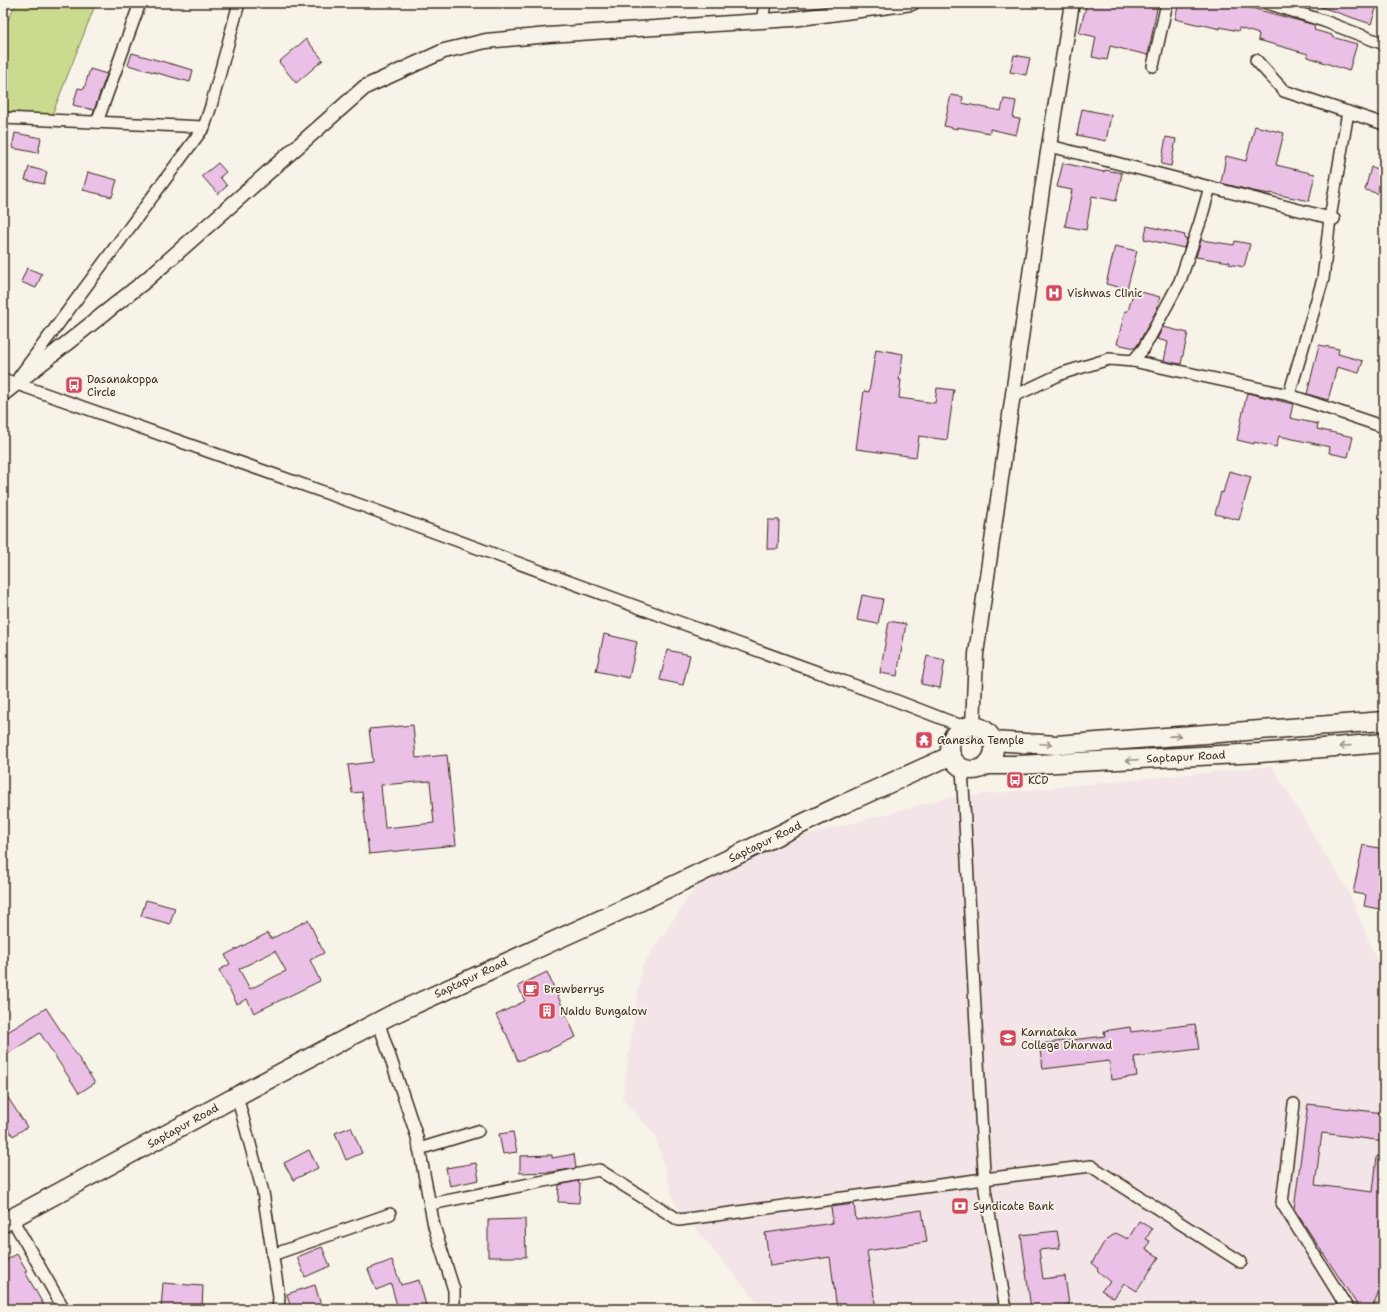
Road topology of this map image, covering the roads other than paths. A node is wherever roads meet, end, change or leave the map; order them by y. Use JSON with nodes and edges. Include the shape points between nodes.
{"nodes":[{"id":1,"x":140,"y":3,"type":"edge"},
{"id":2,"x":239,"y":3,"type":"edge"},
{"id":3,"x":764,"y":3,"type":"edge"},
{"id":4,"x":912,"y":3,"type":"edge"},
{"id":5,"x":1072,"y":3,"type":"edge"},
{"id":6,"x":1167,"y":3,"type":"edge"},
{"id":7,"x":1267,"y":3,"type":"edge"},
{"id":8,"x":762,"y":22,"type":"junction"},
{"id":9,"x":1384,"y":44,"type":"edge"},
{"id":10,"x":1256,"y":60,"type":"dead end"},
{"id":11,"x":1154,"y":66,"type":"dead end"},
{"id":12,"x":1348,"y":112,"type":"junction"},
{"id":13,"x":3,"y":118,"type":"edge"},
{"id":14,"x":97,"y":122,"type":"junction"},
{"id":15,"x":1384,"y":124,"type":"edge"},
{"id":16,"x":204,"y":127,"type":"junction"},
{"id":17,"x":1050,"y":146,"type":"junction"},
{"id":18,"x":1210,"y":187,"type":"junction"},
{"id":19,"x":1332,"y":218,"type":"junction"},
{"id":20,"x":1133,"y":361,"type":"junction"},
{"id":21,"x":9,"y":382,"type":"edge"},
{"id":22,"x":3,"y":394,"type":"edge"},
{"id":23,"x":1289,"y":395,"type":"junction"},
{"id":24,"x":1012,"y":397,"type":"junction"},
{"id":25,"x":1384,"y":427,"type":"edge"},
{"id":26,"x":1384,"y":721,"type":"edge"},
{"id":27,"x":969,"y":726,"type":"junction"},
{"id":28,"x":993,"y":741,"type":"junction"},
{"id":29,"x":1384,"y":743,"type":"edge"},
{"id":30,"x":956,"y":762,"type":"junction"},
{"id":31,"x":987,"y":765,"type":"junction"},
{"id":32,"x":378,"y":1022,"type":"junction"},
{"id":33,"x":237,"y":1096,"type":"junction"},
{"id":34,"x":1294,"y":1104,"type":"dead end"},
{"id":35,"x":478,"y":1131,"type":"dead end"},
{"id":36,"x":419,"y":1150,"type":"junction"},
{"id":37,"x":984,"y":1178,"type":"junction"},
{"id":38,"x":431,"y":1204,"type":"junction"},
{"id":39,"x":390,"y":1214,"type":"dead end"},
{"id":40,"x":8,"y":1221,"type":"edge"},
{"id":41,"x":272,"y":1255,"type":"junction"},
{"id":42,"x":1241,"y":1262,"type":"dead end"},
{"id":43,"x":64,"y":1309,"type":"edge"},
{"id":44,"x":278,"y":1309,"type":"edge"},
{"id":45,"x":454,"y":1309,"type":"edge"},
{"id":46,"x":1006,"y":1309,"type":"edge"},
{"id":47,"x":1348,"y":1309,"type":"edge"}],
"edges":[{"from":1,"to":14,"type":"street"},
{"from":2,"to":16,"type":"street"},
{"from":3,"to":8,"type":"street"},
{"from":4,"to":8,"type":"street"},
{"from":5,"to":17,"type":"street"},
{"from":6,"to":11,"type":"street"},
{"from":7,"to":9,"type":"street"},
{"from":8,"to":21,"type":"street","via":[[486,41],[444,51],[365,87],[144,281]]},
{"from":10,"to":12,"type":"street","via":[[1284,91]]},
{"from":12,"to":15,"type":"street"},
{"from":12,"to":19,"type":"street"},
{"from":13,"to":14,"type":"street"},
{"from":14,"to":16,"type":"street"},
{"from":16,"to":21,"type":"street"},
{"from":17,"to":18,"type":"street"},
{"from":17,"to":24,"type":"street"},
{"from":18,"to":19,"type":"street"},
{"from":18,"to":20,"type":"street","via":[[1180,281],[1144,348]]},
{"from":19,"to":23,"type":"street","via":[[1323,279]]},
{"from":20,"to":23,"type":"street"},
{"from":20,"to":24,"type":"street","via":[[1109,359],[1063,373]]},
{"from":21,"to":22,"type":"street"},
{"from":21,"to":27,"type":"street","via":[[366,507]]},
{"from":23,"to":25,"type":"street"},
{"from":24,"to":27,"type":"street","via":[[976,654]]},
{"from":28,"to":26,"type":"main road","name":"Saptapur Road","one_way":true,"via":[[1056,744]]},
{"from":27,"to":28,"type":"main road","via":[[981,728]]},
{"from":27,"to":30,"type":"main road","via":[[957,732],[952,738],[949,747]]},
{"from":28,"to":31,"type":"main road","via":[[994,750]]},
{"from":29,"to":31,"type":"main road","name":"Saptapur Road","one_way":true,"via":[[1260,753]]},
{"from":30,"to":31,"type":"main road","via":[[970,770]]},
{"from":30,"to":32,"type":"main road","name":"Saptapur Road","via":[[839,806],[637,903]]},
{"from":30,"to":37,"type":"street"},
{"from":32,"to":33,"type":"main road","name":"Saptapur Road"},
{"from":32,"to":36,"type":"street","via":[[417,1137]]},
{"from":33,"to":40,"type":"main road","name":"Saptapur Road"},
{"from":33,"to":41,"type":"street","via":[[263,1192]]},
{"from":34,"to":47,"type":"street","via":[[1282,1204]]},
{"from":35,"to":36,"type":"street"},
{"from":36,"to":38,"type":"street"},
{"from":37,"to":38,"type":"street","via":[[679,1220],[599,1170]]},
{"from":37,"to":42,"type":"street","via":[[1091,1166]]},
{"from":37,"to":46,"type":"street"},
{"from":38,"to":45,"type":"street","via":[[434,1226],[454,1290]]},
{"from":39,"to":41,"type":"street"},
{"from":40,"to":43,"type":"street"},
{"from":41,"to":44,"type":"street","via":[[279,1298]]}]}
